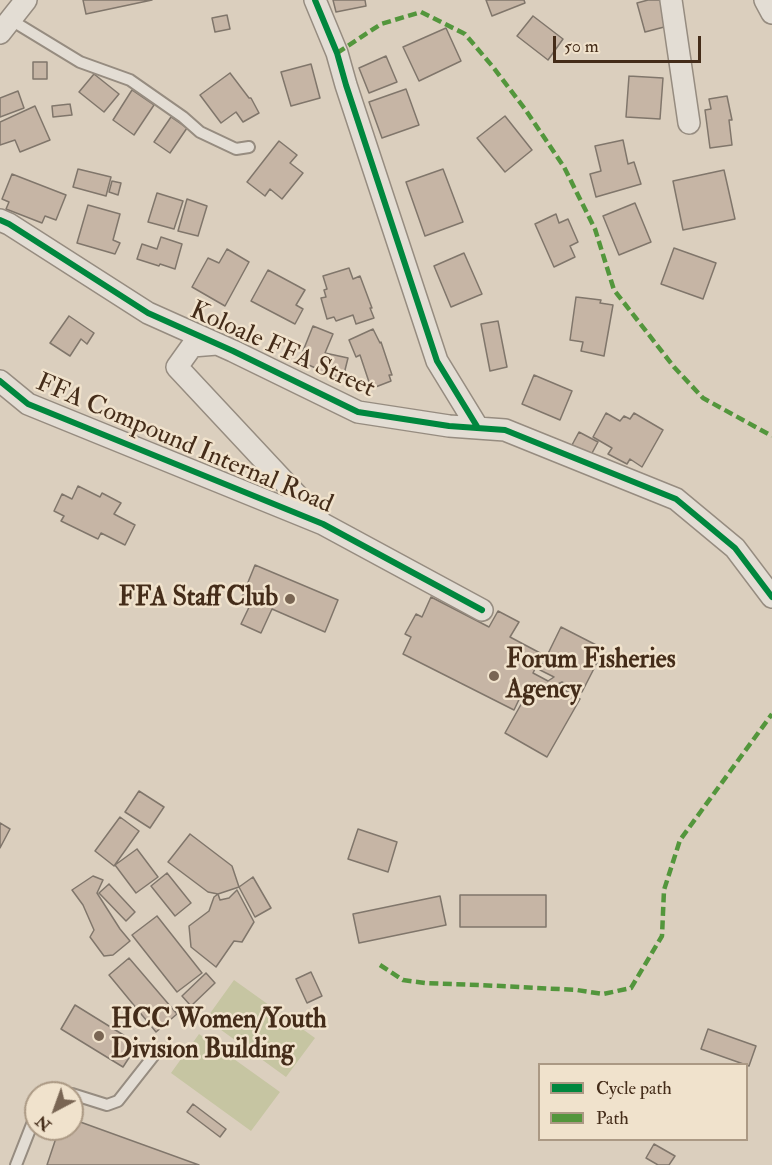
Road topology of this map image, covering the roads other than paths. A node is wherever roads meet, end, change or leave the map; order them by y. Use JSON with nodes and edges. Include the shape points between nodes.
{"nodes":[{"id":1,"x":26,"y":0,"type":"edge"},
{"id":2,"x":315,"y":0,"type":"edge"},
{"id":3,"x":671,"y":0,"type":"edge"},
{"id":4,"x":765,"y":0,"type":"edge"},
{"id":5,"x":772,"y":13,"type":"edge"},
{"id":6,"x":6,"y":26,"type":"edge"},
{"id":7,"x":689,"y":123,"type":"dead end"},
{"id":8,"x":249,"y":147,"type":"dead end"},
{"id":9,"x":0,"y":220,"type":"edge"},
{"id":10,"x":217,"y":344,"type":"junction"},
{"id":11,"x":0,"y":381,"type":"edge"},
{"id":12,"x":478,"y":428,"type":"junction"},
{"id":13,"x":323,"y":524,"type":"junction"},
{"id":14,"x":772,"y":597,"type":"edge"},
{"id":15,"x":482,"y":610,"type":"dead end"},
{"id":16,"x":156,"y":1054,"type":"dead end"},
{"id":17,"x":84,"y":1098,"type":"edge"},
{"id":18,"x":25,"y":1141,"type":"edge"},
{"id":19,"x":16,"y":1165,"type":"edge"}],
"edges":[{"from":1,"to":6,"type":"street"},
{"from":2,"to":12,"type":"street","via":[[337,53],[438,361]]},
{"from":3,"to":7,"type":"street"},
{"from":4,"to":5,"type":"street"},
{"from":6,"to":8,"type":"lane","via":[[80,62],[130,80],[200,132],[236,148]]},
{"from":9,"to":10,"type":"street","name":"Koloale FFA Street","via":[[148,313]]},
{"from":10,"to":12,"type":"street","name":"Koloale FFA Street","via":[[358,412]]},
{"from":10,"to":13,"type":"street","via":[[192,346],[177,367]]},
{"from":11,"to":13,"type":"street","name":"FFA Compound Internal Road","via":[[28,404]]},
{"from":12,"to":14,"type":"street","name":"Koloale FFA Street","via":[[505,430],[676,499],[735,548]]},
{"from":13,"to":15,"type":"street","name":"FFA Compound Internal Road"},
{"from":16,"to":17,"type":"lane","via":[[118,1101],[107,1105]]},
{"from":18,"to":19,"type":"lane"}]}
